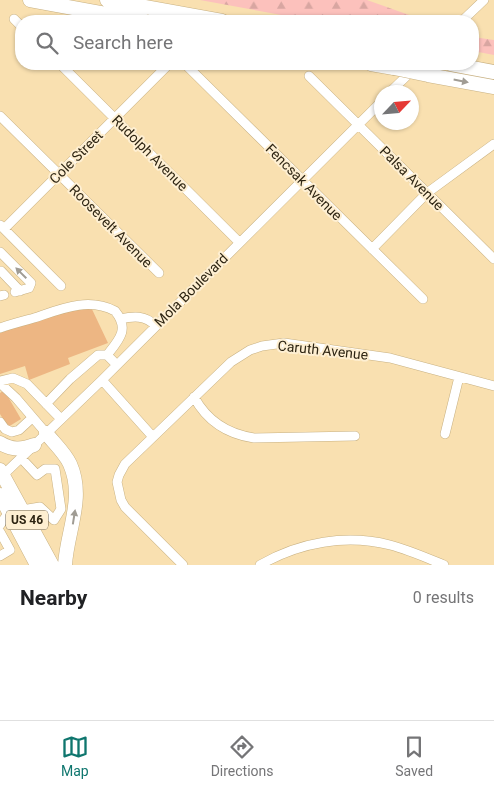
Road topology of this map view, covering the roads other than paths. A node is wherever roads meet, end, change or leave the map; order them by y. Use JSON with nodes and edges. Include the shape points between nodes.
{"nodes":[{"id":1,"x":30,"y":0,"type":"edge"},
{"id":2,"x":106,"y":0,"type":"edge"},
{"id":3,"x":484,"y":0,"type":"edge"},
{"id":4,"x":111,"y":15,"type":"edge"},
{"id":5,"x":189,"y":15,"type":"edge"},
{"id":6,"x":468,"y":15,"type":"edge"},
{"id":7,"x":479,"y":69,"type":"edge"},
{"id":8,"x":66,"y":70,"type":"edge"},
{"id":9,"x":163,"y":70,"type":"edge"},
{"id":10,"x":191,"y":70,"type":"edge"},
{"id":11,"x":423,"y":70,"type":"edge"},
{"id":12,"x":428,"y":70,"type":"edge"},
{"id":13,"x":494,"y":72,"type":"edge"},
{"id":14,"x":309,"y":76,"type":"dead end"},
{"id":15,"x":400,"y":85,"type":"edge"},
{"id":16,"x":494,"y":87,"type":"edge"},
{"id":17,"x":374,"y":109,"type":"edge"},
{"id":18,"x":0,"y":116,"type":"edge"},
{"id":19,"x":115,"y":118,"type":"junction"},
{"id":20,"x":358,"y":124,"type":"junction"},
{"id":21,"x":494,"y":144,"type":"edge"},
{"id":22,"x":60,"y":174,"type":"junction"},
{"id":23,"x":302,"y":180,"type":"junction"},
{"id":24,"x":427,"y":193,"type":"junction"},
{"id":25,"x":2,"y":227,"type":"edge"},
{"id":26,"x":240,"y":242,"type":"junction"},
{"id":27,"x":494,"y":246,"type":"edge"},
{"id":28,"x":372,"y":249,"type":"junction"},
{"id":29,"x":484,"y":250,"type":"junction"},
{"id":30,"x":0,"y":252,"type":"edge"},
{"id":31,"x":494,"y":259,"type":"edge"},
{"id":32,"x":1,"y":271,"type":"edge"},
{"id":33,"x":159,"y":273,"type":"dead end"},
{"id":34,"x":61,"y":286,"type":"dead end"},
{"id":35,"x":423,"y":299,"type":"dead end"},
{"id":36,"x":120,"y":320,"type":"junction"},
{"id":37,"x":156,"y":326,"type":"junction"},
{"id":38,"x":0,"y":328,"type":"edge"},
{"id":39,"x":107,"y":355,"type":"junction"},
{"id":40,"x":117,"y":364,"type":"junction"},
{"id":41,"x":459,"y":377,"type":"junction"},
{"id":42,"x":102,"y":380,"type":"junction"},
{"id":43,"x":1,"y":383,"type":"edge"},
{"id":44,"x":494,"y":386,"type":"edge"},
{"id":45,"x":194,"y":397,"type":"junction"},
{"id":46,"x":46,"y":404,"type":"junction"},
{"id":47,"x":32,"y":418,"type":"junction"},
{"id":48,"x":61,"y":419,"type":"junction"},
{"id":49,"x":0,"y":422,"type":"edge"},
{"id":50,"x":46,"y":433,"type":"junction"},
{"id":51,"x":445,"y":434,"type":"dead end"},
{"id":52,"x":355,"y":436,"type":"dead end"},
{"id":53,"x":153,"y":437,"type":"junction"},
{"id":54,"x":0,"y":443,"type":"edge"},
{"id":55,"x":34,"y":445,"type":"junction"},
{"id":56,"x":21,"y":458,"type":"junction"},
{"id":57,"x":1,"y":474,"type":"edge"},
{"id":58,"x":0,"y":495,"type":"edge"},
{"id":59,"x":16,"y":511,"type":"junction"},
{"id":60,"x":0,"y":525,"type":"edge"},
{"id":61,"x":0,"y":532,"type":"edge"},
{"id":62,"x":10,"y":550,"type":"junction"},
{"id":63,"x":0,"y":556,"type":"edge"},
{"id":64,"x":34,"y":561,"type":"edge"},
{"id":65,"x":52,"y":565,"type":"edge"},
{"id":66,"x":65,"y":565,"type":"edge"},
{"id":67,"x":183,"y":565,"type":"edge"},
{"id":68,"x":260,"y":565,"type":"edge"},
{"id":69,"x":444,"y":565,"type":"edge"}],
"edges":[{"from":1,"to":4,"type":"highway"},
{"from":2,"to":5,"type":"highway"},
{"from":3,"to":6,"type":"street"},
{"from":7,"to":13,"type":"highway"},
{"from":8,"to":19,"type":"street","name":"Rudolph Avenue"},
{"from":9,"to":19,"type":"street","name":"Cole Street"},
{"from":10,"to":23,"type":"street","name":"Fencsak Avenue"},
{"from":11,"to":15,"type":"street"},
{"from":12,"to":16,"type":"highway","one_way":true},
{"from":14,"to":20,"type":"street","name":"Palsa Avenue"},
{"from":17,"to":20,"type":"street","name":"Mola Boulevard"},
{"from":18,"to":22,"type":"street","name":"Roosevelt Avenue"},
{"from":19,"to":22,"type":"street","name":"Cole Street"},
{"from":19,"to":26,"type":"street","name":"Rudolph Avenue"},
{"from":20,"to":23,"type":"street","name":"Mola Boulevard"},
{"from":20,"to":24,"type":"street","name":"Palsa Avenue"},
{"from":21,"to":24,"type":"street"},
{"from":22,"to":25,"type":"street","name":"Cole Street"},
{"from":22,"to":33,"type":"street","name":"Roosevelt Avenue"},
{"from":23,"to":26,"type":"street","name":"Mola Boulevard"},
{"from":23,"to":28,"type":"street","name":"Fencsak Avenue"},
{"from":24,"to":28,"type":"street"},
{"from":24,"to":29,"type":"street","name":"Palsa Avenue"},
{"from":25,"to":34,"type":"street"},
{"from":26,"to":37,"type":"street","name":"Mola Boulevard"},
{"from":27,"to":29,"type":"street"},
{"from":28,"to":35,"type":"street","name":"Fencsak Avenue"},
{"from":29,"to":31,"type":"street","name":"Palsa Avenue"},
{"from":32,"to":30,"type":"street","one_way":true,"via":[[17,291],[29,288],[31,283]]},
{"from":36,"to":37,"type":"street","via":[[144,318]]},
{"from":36,"to":38,"type":"street","via":[[114,309],[92,304],[62,308]]},
{"from":36,"to":39,"type":"street","via":[[122,334]]},
{"from":37,"to":40,"type":"street","name":"Mola Boulevard"},
{"from":39,"to":40,"type":"street"},
{"from":39,"to":46,"type":"street","via":[[98,355]]},
{"from":40,"to":42,"type":"street","name":"Mola Boulevard"},
{"from":41,"to":44,"type":"street","name":"Caruth Avenue"},
{"from":41,"to":45,"type":"street","name":"Caruth Avenue","via":[[390,358],[284,343],[262,346],[240,355]]},
{"from":41,"to":51,"type":"street"},
{"from":42,"to":48,"type":"street","name":"Mola Boulevard"},
{"from":42,"to":53,"type":"street"},
{"from":43,"to":46,"type":"street","via":[[7,378],[15,378],[27,384]]},
{"from":43,"to":47,"type":"street"},
{"from":45,"to":52,"type":"street","via":[[212,421],[231,433],[243,436]]},
{"from":45,"to":53,"type":"street","name":"Caruth Avenue"},
{"from":46,"to":48,"type":"street"},
{"from":47,"to":49,"type":"street","via":[[12,432]]},
{"from":47,"to":50,"type":"street"},
{"from":48,"to":50,"type":"street","name":"Mola Boulevard"},
{"from":50,"to":55,"type":"street","name":"Mola Boulevard"},
{"from":66,"to":50,"type":"highway","one_way":true,"via":[[76,500],[75,478],[70,463]]},
{"from":53,"to":67,"type":"street","name":"Caruth Avenue","via":[[122,467],[118,490],[125,507]]},
{"from":54,"to":55,"type":"highway","via":[[10,449]]},
{"from":55,"to":56,"type":"street","name":"Mola Boulevard"},
{"from":56,"to":57,"type":"street","name":"Mola Boulevard"},
{"from":56,"to":59,"type":"street","via":[[37,475],[45,468],[55,469],[61,509],[54,520],[40,507]]},
{"from":57,"to":59,"type":"highway","number":"US 46"},
{"from":58,"to":59,"type":"highway","number":"US 46"},
{"from":59,"to":60,"type":"street"},
{"from":59,"to":64,"type":"highway","number":"US 46"},
{"from":59,"to":65,"type":"highway","number":"US 46"},
{"from":61,"to":62,"type":"street"},
{"from":62,"to":63,"type":"street"},
{"from":62,"to":64,"type":"street"},
{"from":68,"to":69,"type":"street","via":[[304,546],[339,540],[390,545]]}]}
